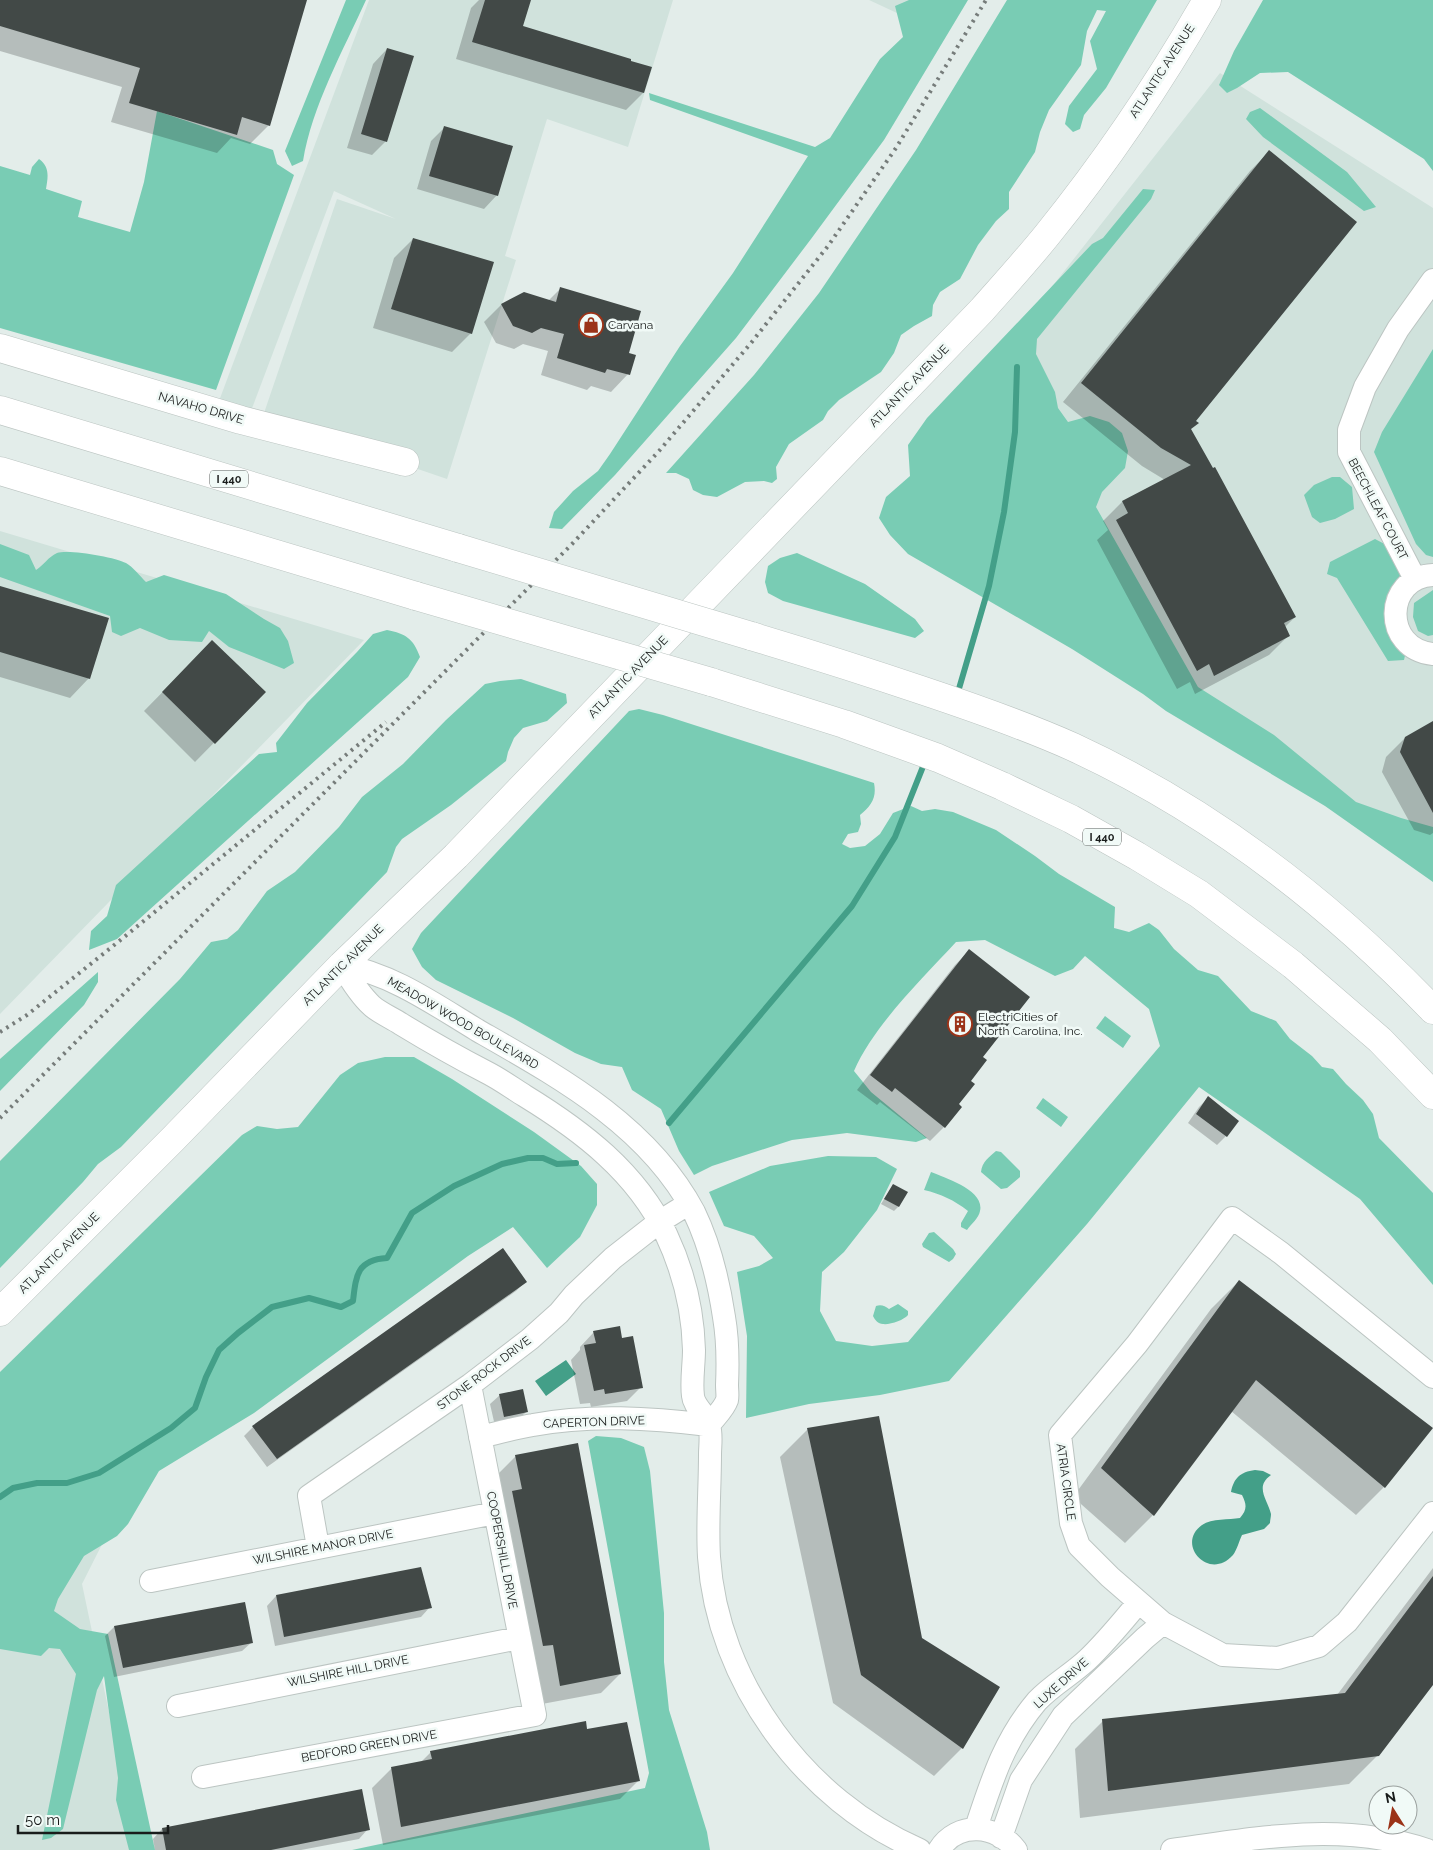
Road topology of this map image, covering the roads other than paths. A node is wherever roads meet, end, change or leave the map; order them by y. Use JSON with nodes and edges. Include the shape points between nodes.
{"nodes":[{"id":1,"x":1207,"y":0,"type":"edge"},
{"id":2,"x":1433,"y":280,"type":"edge"},
{"id":3,"x":0,"y":348,"type":"edge"},
{"id":4,"x":0,"y":410,"type":"edge"},
{"id":5,"x":405,"y":462,"type":"dead end"},
{"id":6,"x":0,"y":470,"type":"edge"},
{"id":7,"x":1424,"y":577,"type":"edge"},
{"id":8,"x":1433,"y":654,"type":"edge"},
{"id":9,"x":342,"y":965,"type":"junction"},
{"id":10,"x":1433,"y":1010,"type":"edge"},
{"id":11,"x":1433,"y":1095,"type":"edge"},
{"id":12,"x":688,"y":1204,"type":"junction"},
{"id":13,"x":659,"y":1222,"type":"junction"},
{"id":14,"x":0,"y":1312,"type":"edge"},
{"id":15,"x":1433,"y":1377,"type":"edge"},
{"id":16,"x":470,"y":1385,"type":"junction"},
{"id":17,"x":709,"y":1425,"type":"junction"},
{"id":18,"x":480,"y":1437,"type":"junction"},
{"id":19,"x":495,"y":1513,"type":"junction"},
{"id":20,"x":1433,"y":1513,"type":"edge"},
{"id":21,"x":318,"y":1547,"type":"junction"},
{"id":22,"x":151,"y":1581,"type":"dead end"},
{"id":23,"x":1138,"y":1602,"type":"junction"},
{"id":24,"x":1163,"y":1623,"type":"junction"},
{"id":25,"x":519,"y":1638,"type":"junction"},
{"id":26,"x":178,"y":1706,"type":"dead end"},
{"id":27,"x":535,"y":1715,"type":"joint"},
{"id":28,"x":203,"y":1777,"type":"dead end"},
{"id":29,"x":976,"y":1828,"type":"junction"},
{"id":30,"x":1008,"y":1843,"type":"edge"},
{"id":31,"x":920,"y":1850,"type":"edge"},
{"id":32,"x":938,"y":1850,"type":"edge"},
{"id":33,"x":1172,"y":1850,"type":"edge"},
{"id":34,"x":1427,"y":1850,"type":"edge"}],
"edges":[{"from":1,"to":9,"type":"main road","name":"ATLANTIC AVENUE","via":[[1183,42],[1104,159],[1047,235],[982,310],[456,856]]},
{"from":2,"to":7,"type":"street","name":"BEECHLEAF COURT","via":[[1398,329],[1365,387],[1349,430],[1349,452]]},
{"from":3,"to":5,"type":"main road","name":"NAVAHO DRIVE","via":[[224,415]]},
{"from":4,"to":10,"type":"main road","number":"I 440","bridge":true,"via":[[831,660],[970,706],[1073,747],[1138,780],[1232,837],[1291,880],[1375,952]]},
{"from":6,"to":11,"type":"main road","number":"I 440","bridge":true,"via":[[710,682],[844,724],[938,758],[1071,819],[1199,894],[1294,965],[1380,1040]]},
{"from":7,"to":8,"type":"street","name":"BEECHLEAF COURT","via":[[1403,590],[1396,603],[1395,619],[1399,634],[1410,646]]},
{"from":9,"to":12,"type":"street","name":"MEADOW WOOD BOULEVARD","via":[[362,968],[394,980],[600,1106],[652,1153]]},
{"from":9,"to":13,"type":"street","via":[[372,1007],[489,1073],[552,1112],[601,1148],[634,1183]]},
{"from":9,"to":14,"type":"main road","name":"ATLANTIC AVENUE"},
{"from":12,"to":13,"type":"street","name":"STONE ROCK DRIVE"},
{"from":12,"to":17,"type":"street","name":"MEADOW WOOD BOULEVARD","via":[[699,1223],[710,1259],[728,1335],[726,1401]]},
{"from":13,"to":16,"type":"street","name":"STONE ROCK DRIVE","via":[[613,1258],[530,1339]]},
{"from":13,"to":17,"type":"street","via":[[680,1267],[688,1299],[694,1349],[693,1399]]},
{"from":15,"to":23,"type":"street","name":"ATRIA CIRCLE","via":[[1281,1253],[1232,1218],[1136,1344],[1060,1435],[1071,1524],[1079,1546]]},
{"from":16,"to":18,"type":"street","name":"COOPERSHILL DRIVE"},
{"from":16,"to":21,"type":"street","name":"STONE ROCK DRIVE","via":[[309,1496]]},
{"from":17,"to":18,"type":"street","name":"CAPERTON DRIVE","via":[[662,1419],[593,1419],[533,1424]]},
{"from":17,"to":31,"type":"street","via":[[708,1527],[712,1589],[728,1642],[752,1696],[771,1728],[814,1779],[881,1831]]},
{"from":18,"to":19,"type":"street","name":"COOPERSHILL DRIVE"},
{"from":19,"to":21,"type":"street","name":"WILSHIRE MANOR DRIVE"},
{"from":19,"to":25,"type":"street","name":"COOPERSHILL DRIVE"},
{"from":20,"to":24,"type":"street","name":"ATRIA CIRCLE","via":[[1347,1622],[1319,1646],[1278,1658],[1223,1655]]},
{"from":21,"to":22,"type":"street","name":"WILSHIRE MANOR DRIVE"},
{"from":23,"to":24,"type":"street","name":"ATRIA CIRCLE"},
{"from":23,"to":29,"type":"street","name":"LUXE DRIVE","via":[[1086,1661],[1038,1700],[1018,1726],[998,1763]]},
{"from":24,"to":30,"type":"street","name":"LUXE DRIVE","via":[[1063,1716],[1021,1780]]},
{"from":25,"to":26,"type":"street","name":"WILSHIRE HILL DRIVE"},
{"from":25,"to":27,"type":"street","name":"COOPERSHILL DRIVE"},
{"from":27,"to":28,"type":"street","name":"BEDFORD GREEN DRIVE"},
{"from":29,"to":30,"type":"street","via":[[989,1830]]},
{"from":29,"to":32,"type":"street","via":[[955,1834]]},
{"from":33,"to":34,"type":"street","via":[[1282,1835],[1326,1833],[1364,1836]]}]}
